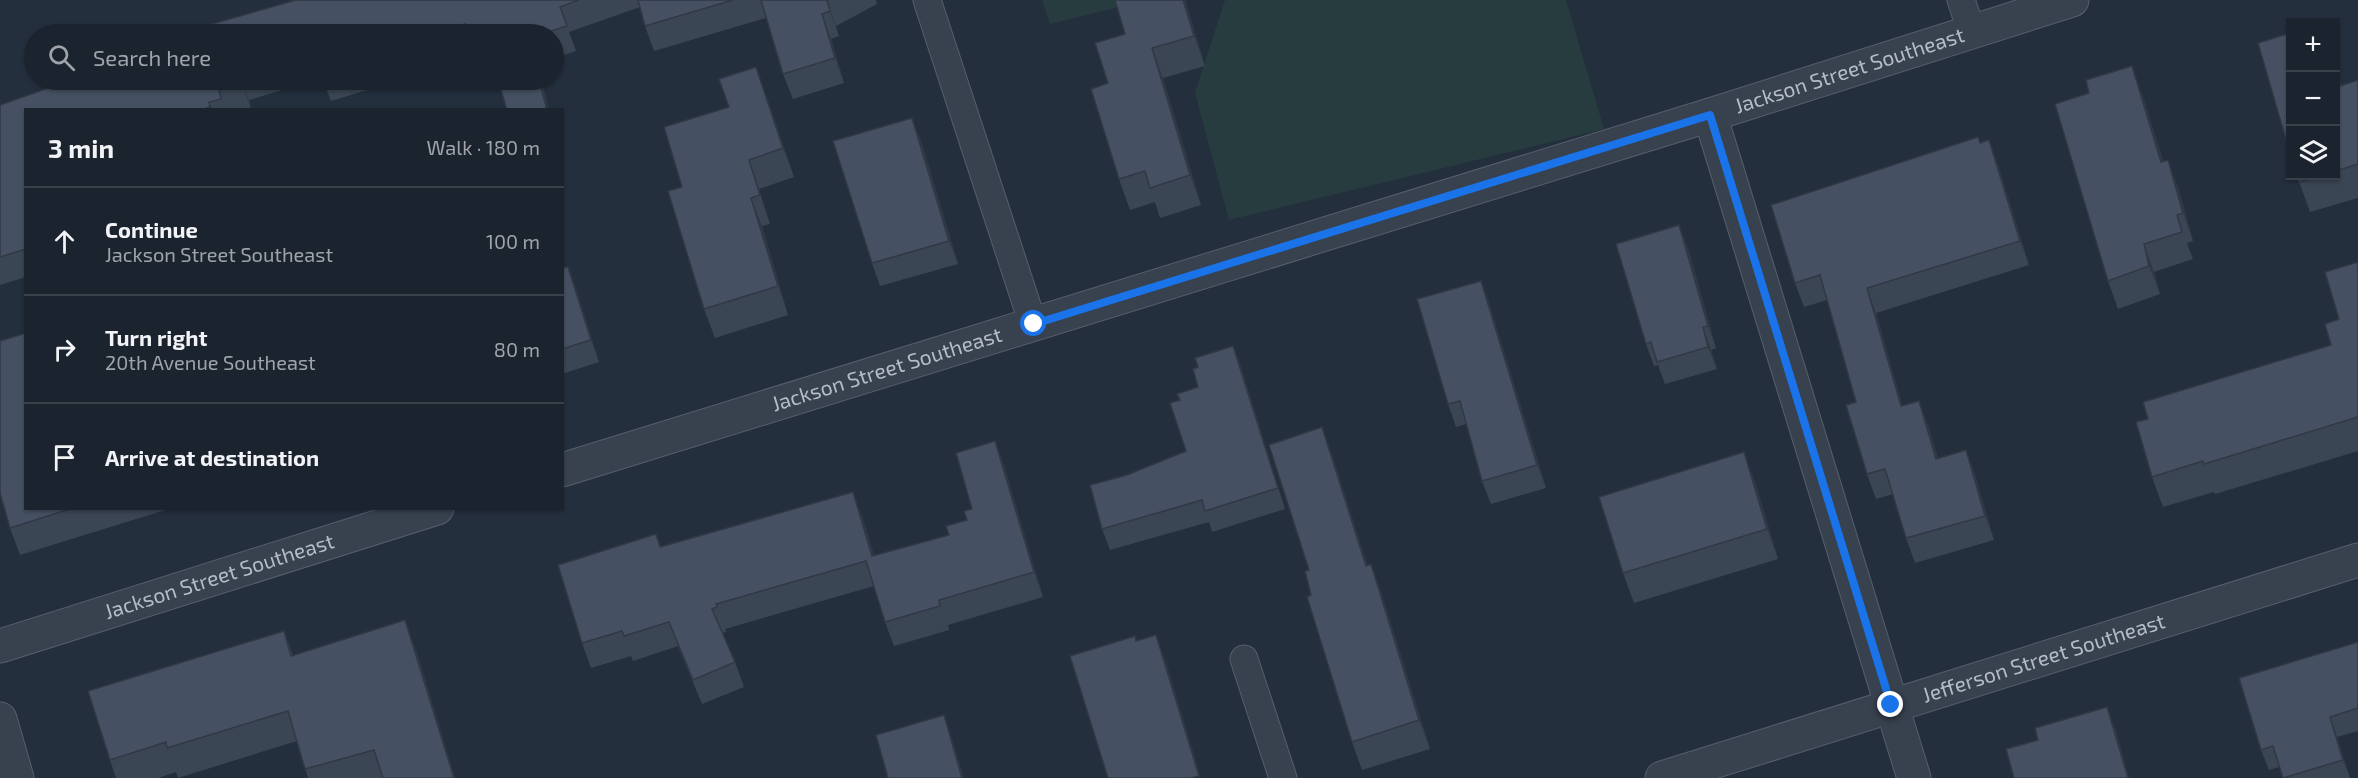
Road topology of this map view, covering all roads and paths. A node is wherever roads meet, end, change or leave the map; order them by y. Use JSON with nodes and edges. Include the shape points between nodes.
{"nodes":[{"id":1,"x":927,"y":0,"type":"edge"},
{"id":2,"x":2072,"y":0,"type":"edge"},
{"id":3,"x":1966,"y":15,"type":"edge"},
{"id":4,"x":1710,"y":115,"type":"junction"},
{"id":5,"x":1034,"y":324,"type":"junction"},
{"id":6,"x":564,"y":469,"type":"edge"},
{"id":7,"x":424,"y":510,"type":"edge"},
{"id":8,"x":399,"y":514,"type":"edge"},
{"id":9,"x":2358,"y":560,"type":"edge"},
{"id":10,"x":0,"y":646,"type":"edge"},
{"id":11,"x":1244,"y":659,"type":"dead end"},
{"id":12,"x":1891,"y":705,"type":"junction"},
{"id":13,"x":0,"y":719,"type":"edge"},
{"id":14,"x":17,"y":778,"type":"edge"},
{"id":15,"x":1283,"y":778,"type":"edge"},
{"id":16,"x":1662,"y":778,"type":"edge"},
{"id":17,"x":1914,"y":778,"type":"edge"}],
"edges":[{"from":1,"to":5,"type":"lane"},
{"from":2,"to":3,"type":"street","name":"Jackson Street Southeast"},
{"from":3,"to":4,"type":"street","name":"Jackson Street Southeast"},
{"from":4,"to":5,"type":"street","name":"Jackson Street Southeast"},
{"from":4,"to":12,"type":"street"},
{"from":5,"to":6,"type":"street","name":"Jackson Street Southeast"},
{"from":7,"to":8,"type":"street","name":"Jackson Street Southeast"},
{"from":8,"to":10,"type":"street","name":"Jackson Street Southeast"},
{"from":9,"to":12,"type":"street","name":"Jefferson Street Southeast"},
{"from":11,"to":15,"type":"lane"},
{"from":12,"to":16,"type":"street","name":"Jefferson Street Southeast"},
{"from":12,"to":17,"type":"street"},
{"from":13,"to":14,"type":"street"}]}
